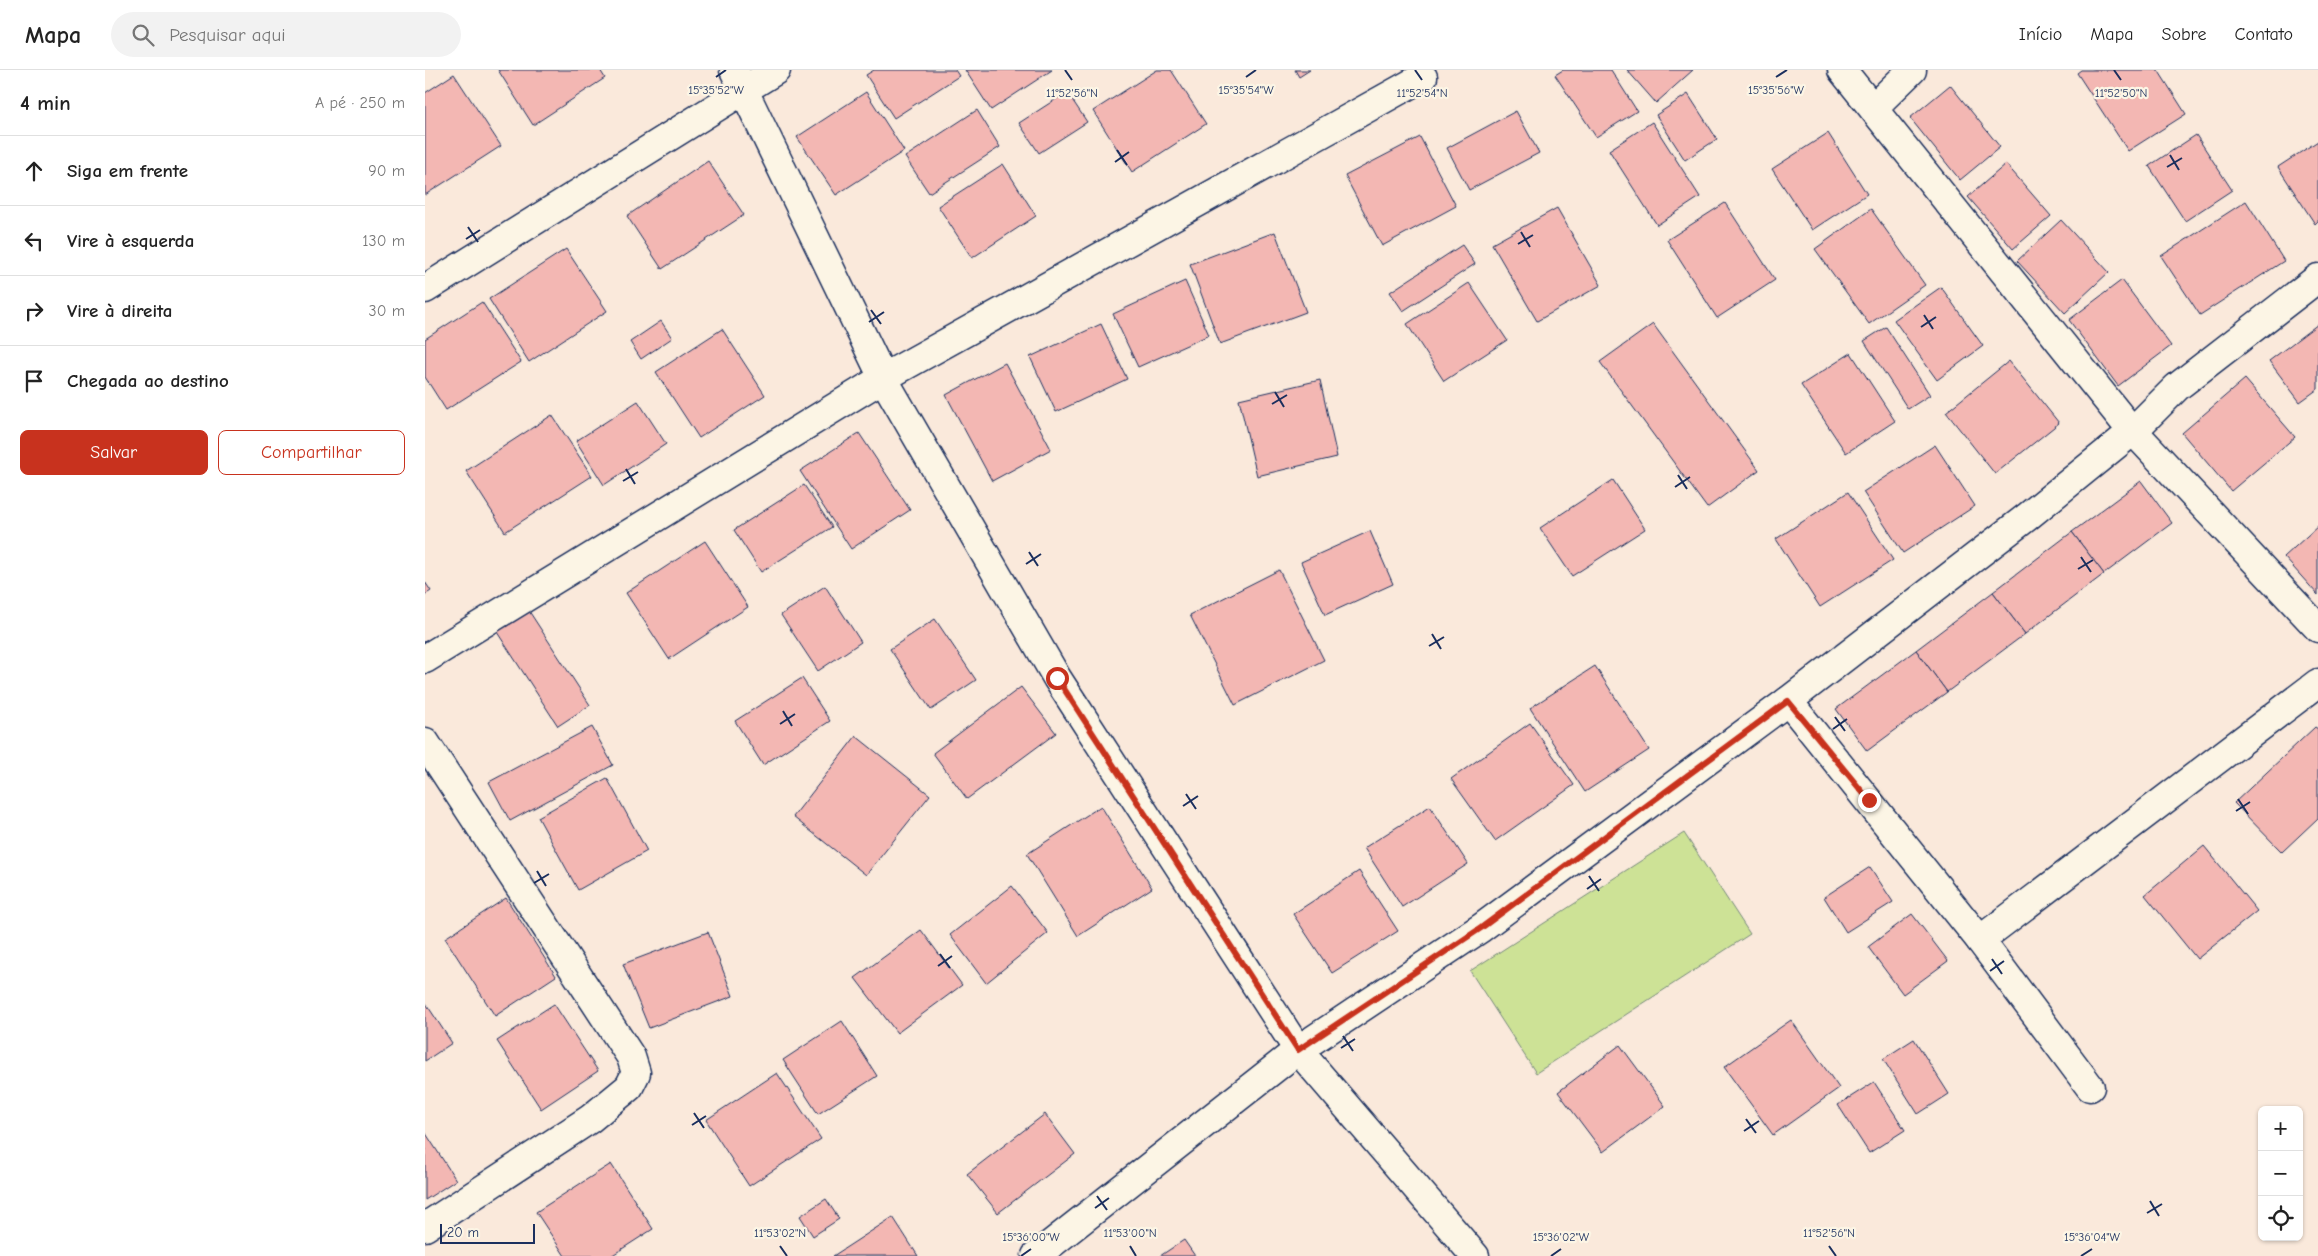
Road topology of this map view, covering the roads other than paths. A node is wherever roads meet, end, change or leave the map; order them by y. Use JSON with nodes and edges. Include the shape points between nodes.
{"nodes":[{"id":1,"x":776,"y":70,"type":"edge"},
{"id":2,"x":1842,"y":70,"type":"edge"},
{"id":3,"x":1912,"y":70,"type":"edge"},
{"id":4,"x":1423,"y":77,"type":"dead end"},
{"id":5,"x":739,"y":80,"type":"edge"},
{"id":6,"x":1873,"y":108,"type":"junction"},
{"id":7,"x":2318,"y":278,"type":"edge"},
{"id":8,"x":425,"y":289,"type":"edge"},
{"id":9,"x":883,"y":378,"type":"junction"},
{"id":10,"x":2133,"y":431,"type":"junction"},
{"id":11,"x":2318,"y":628,"type":"edge"},
{"id":12,"x":425,"y":659,"type":"edge"},
{"id":13,"x":2318,"y":683,"type":"edge"},
{"id":14,"x":1788,"y":701,"type":"junction"},
{"id":15,"x":425,"y":742,"type":"edge"},
{"id":16,"x":1980,"y":940,"type":"junction"},
{"id":17,"x":1298,"y":1050,"type":"junction"},
{"id":18,"x":2090,"y":1087,"type":"dead end"},
{"id":19,"x":425,"y":1227,"type":"edge"},
{"id":20,"x":1036,"y":1256,"type":"edge"},
{"id":21,"x":1475,"y":1256,"type":"edge"}],
"edges":[{"from":1,"to":5,"type":"street"},
{"from":2,"to":6,"type":"street"},
{"from":3,"to":6,"type":"street"},
{"from":4,"to":9,"type":"street"},
{"from":5,"to":8,"type":"street"},
{"from":5,"to":9,"type":"street"},
{"from":6,"to":10,"type":"street"},
{"from":7,"to":10,"type":"street","via":[[2177,387]]},
{"from":9,"to":12,"type":"street"},
{"from":9,"to":17,"type":"street","via":[[1057,678]]},
{"from":10,"to":11,"type":"street"},
{"from":10,"to":14,"type":"street"},
{"from":13,"to":16,"type":"street"},
{"from":14,"to":16,"type":"street"},
{"from":14,"to":17,"type":"street","via":[[1481,928]]},
{"from":15,"to":19,"type":"street","via":[[631,1057],[636,1073],[629,1087],[590,1119]]},
{"from":16,"to":18,"type":"street"},
{"from":17,"to":20,"type":"street"},
{"from":17,"to":21,"type":"street"}]}
